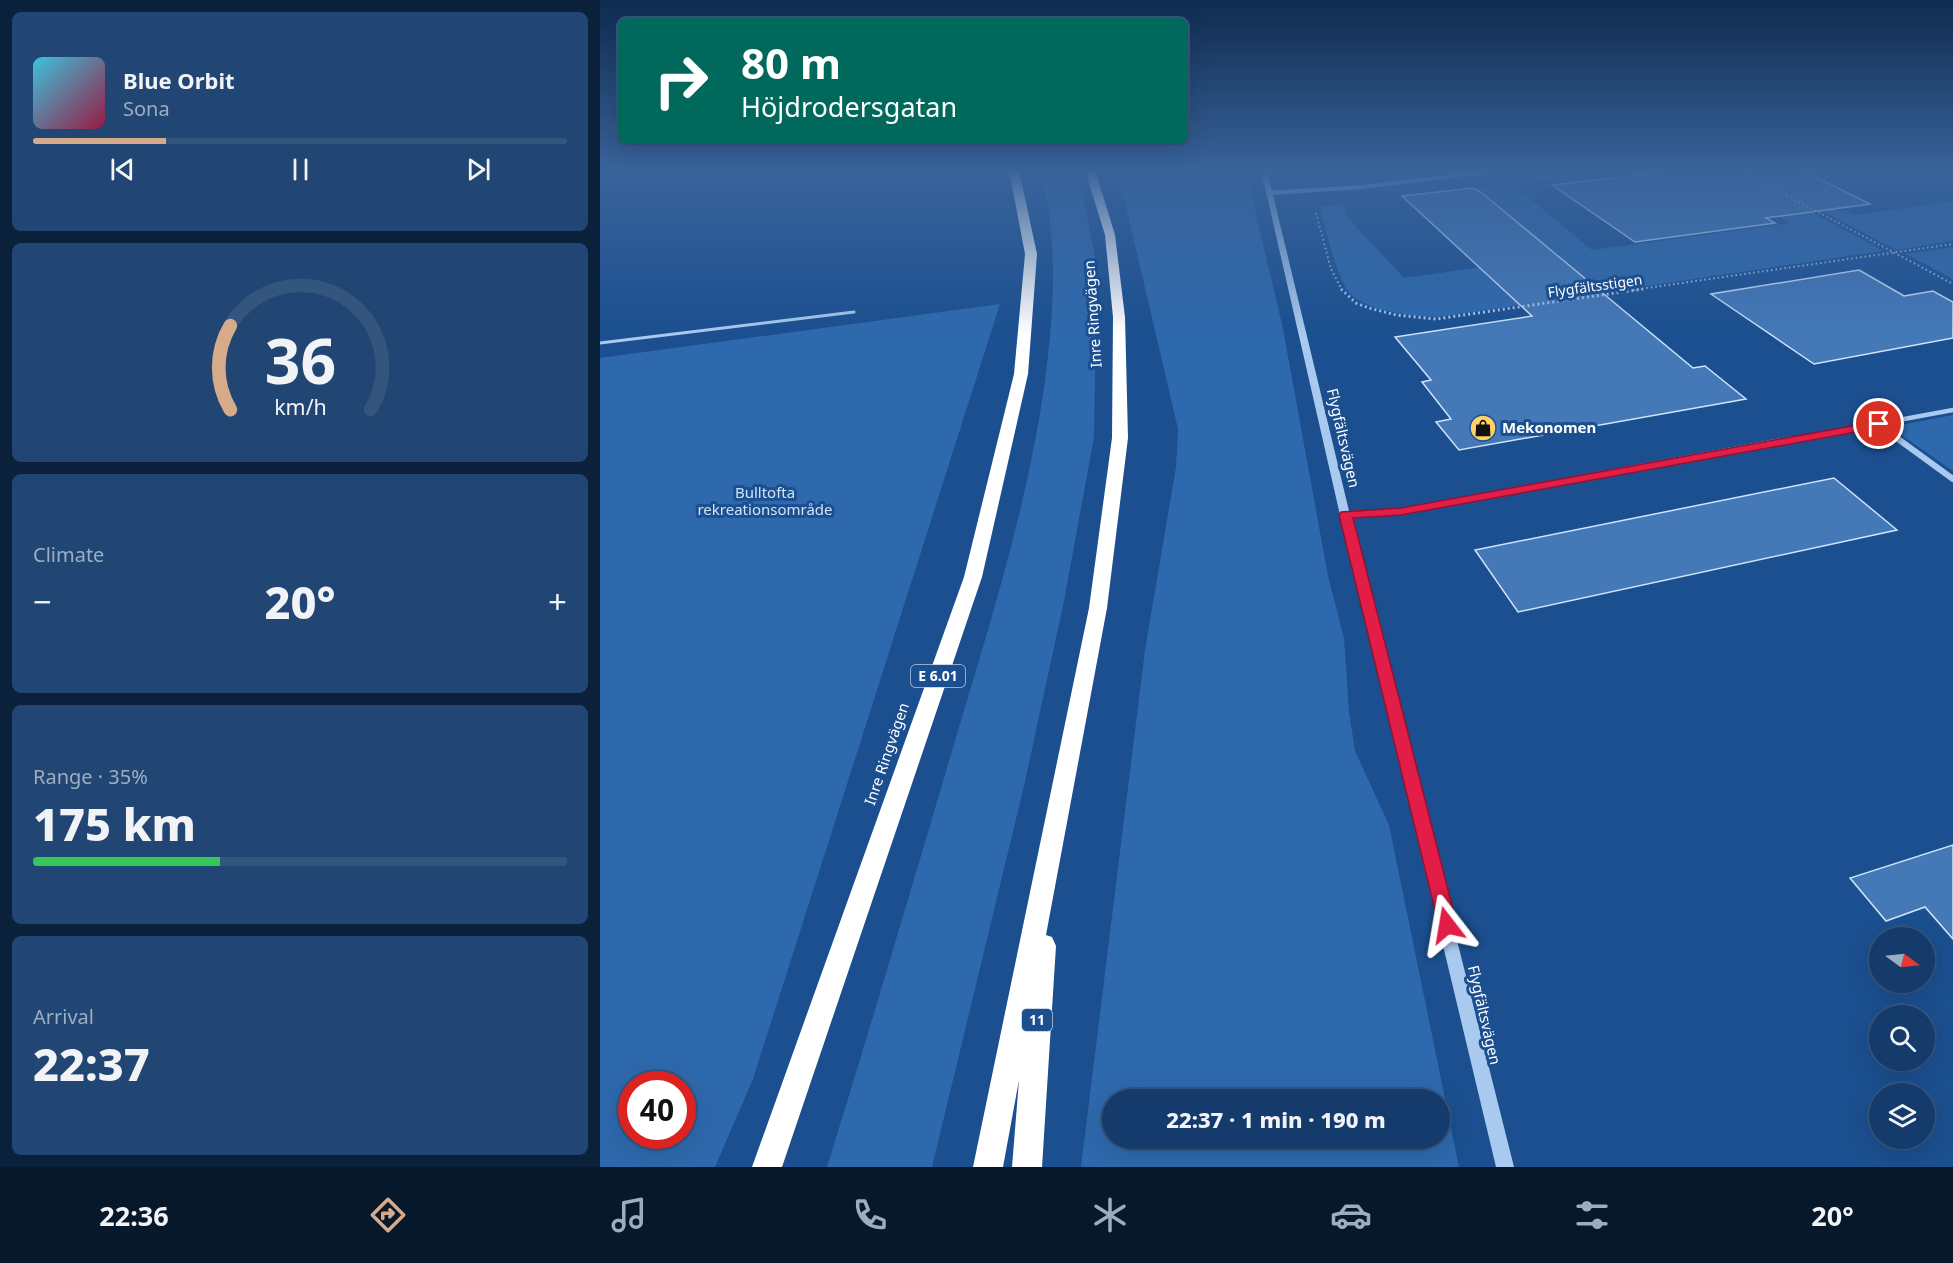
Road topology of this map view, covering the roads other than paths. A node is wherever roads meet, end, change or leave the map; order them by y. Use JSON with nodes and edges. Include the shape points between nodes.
{"nodes":[{"id":1,"x":1025,"y":224,"type":"edge"},
{"id":2,"x":1107,"y":224,"type":"edge"},
{"id":3,"x":1277,"y":224,"type":"edge"},
{"id":4,"x":854,"y":312,"type":"dead end"},
{"id":5,"x":600,"y":343,"type":"edge"},
{"id":6,"x":1953,"y":410,"type":"edge"},
{"id":7,"x":1879,"y":424,"type":"junction"},
{"id":8,"x":1953,"y":478,"type":"edge"},
{"id":9,"x":1345,"y":515,"type":"junction"},
{"id":10,"x":1048,"y":872,"type":"junction"},
{"id":11,"x":767,"y":1167,"type":"edge"},
{"id":12,"x":988,"y":1167,"type":"edge"},
{"id":13,"x":1027,"y":1167,"type":"edge"},
{"id":14,"x":1505,"y":1167,"type":"edge"}],
"edges":[{"from":1,"to":11,"type":"highway","name":"Inre Ringvägen","number":"E 6.01","via":[[1031,254],[1021,374],[973,577]]},
{"from":2,"to":10,"type":"highway","name":"Inre Ringvägen","via":[[1119,317],[1120,438],[1098,608]]},
{"from":3,"to":9,"type":"street","name":"Flygfältsvägen"},
{"from":4,"to":5,"type":"lane"},
{"from":6,"to":7,"type":"street"},
{"from":7,"to":8,"type":"street"},
{"from":7,"to":9,"type":"street","via":[[1401,511]]},
{"from":9,"to":14,"type":"street","name":"Flygfältsvägen"},
{"from":10,"to":12,"type":"highway","name":"Inre Ringvägen"},
{"from":10,"to":13,"type":"highway","number":"11"}]}
